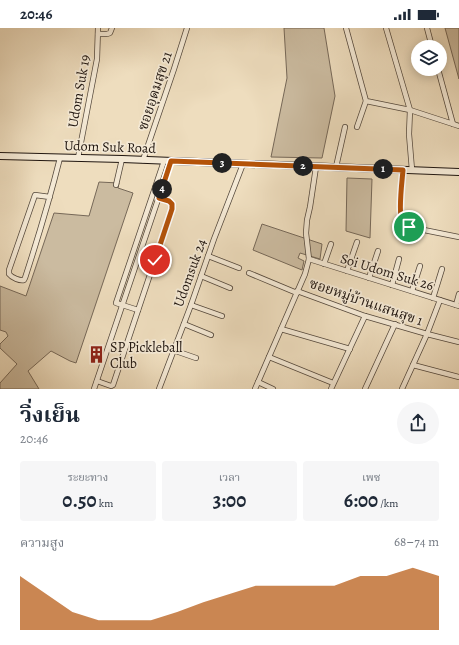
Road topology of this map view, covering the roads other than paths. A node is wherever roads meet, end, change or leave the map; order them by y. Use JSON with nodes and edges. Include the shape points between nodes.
{"nodes":[{"id":1,"x":98,"y":28,"type":"edge"},
{"id":2,"x":112,"y":28,"type":"edge"},
{"id":3,"x":187,"y":28,"type":"edge"},
{"id":4,"x":346,"y":28,"type":"edge"},
{"id":5,"x":386,"y":28,"type":"edge"},
{"id":6,"x":427,"y":28,"type":"edge"},
{"id":7,"x":98,"y":34,"type":"junction"},
{"id":8,"x":430,"y":40,"type":"edge"},
{"id":9,"x":440,"y":76,"type":"edge"},
{"id":10,"x":366,"y":101,"type":"junction"},
{"id":11,"x":410,"y":110,"type":"junction"},
{"id":12,"x":453,"y":124,"type":"junction"},
{"id":13,"x":459,"y":126,"type":"edge"},
{"id":14,"x":345,"y":127,"type":"dead end"},
{"id":15,"x":357,"y":127,"type":"dead end"},
{"id":16,"x":0,"y":156,"type":"edge"},
{"id":17,"x":60,"y":158,"type":"junction"},
{"id":18,"x":78,"y":158,"type":"junction"},
{"id":19,"x":122,"y":160,"type":"junction"},
{"id":20,"x":143,"y":160,"type":"junction"},
{"id":21,"x":164,"y":161,"type":"junction"},
{"id":22,"x":171,"y":161,"type":"junction"},
{"id":23,"x":243,"y":164,"type":"junction"},
{"id":24,"x":316,"y":166,"type":"junction"},
{"id":25,"x":336,"y":167,"type":"junction"},
{"id":26,"x":403,"y":170,"type":"junction"},
{"id":27,"x":412,"y":170,"type":"junction"},
{"id":28,"x":459,"y":172,"type":"edge"},
{"id":29,"x":116,"y":185,"type":"dead end"},
{"id":30,"x":153,"y":192,"type":"junction"},
{"id":31,"x":159,"y":196,"type":"junction"},
{"id":32,"x":50,"y":197,"type":"junction"},
{"id":33,"x":459,"y":237,"type":"edge"},
{"id":34,"x":357,"y":242,"type":"dead end"},
{"id":35,"x":331,"y":244,"type":"dead end"},
{"id":36,"x":378,"y":251,"type":"dead end"},
{"id":37,"x":208,"y":256,"type":"junction"},
{"id":38,"x":309,"y":259,"type":"junction"},
{"id":39,"x":399,"y":259,"type":"dead end"},
{"id":40,"x":324,"y":264,"type":"junction"},
{"id":41,"x":420,"y":266,"type":"dead end"},
{"id":42,"x":239,"y":268,"type":"dead end"},
{"id":43,"x":442,"y":269,"type":"dead end"},
{"id":44,"x":347,"y":271,"type":"junction"},
{"id":45,"x":249,"y":272,"type":"dead end"},
{"id":46,"x":201,"y":276,"type":"junction"},
{"id":47,"x":369,"y":278,"type":"junction"},
{"id":48,"x":392,"y":285,"type":"junction"},
{"id":49,"x":230,"y":288,"type":"dead end"},
{"id":50,"x":297,"y":292,"type":"junction"},
{"id":51,"x":412,"y":292,"type":"junction"},
{"id":52,"x":459,"y":294,"type":"edge"},
{"id":53,"x":433,"y":298,"type":"junction"},
{"id":54,"x":440,"y":300,"type":"junction"},
{"id":55,"x":123,"y":305,"type":"junction"},
{"id":56,"x":191,"y":305,"type":"junction"},
{"id":57,"x":457,"y":305,"type":"edge"},
{"id":58,"x":138,"y":310,"type":"junction"},
{"id":59,"x":222,"y":316,"type":"dead end"},
{"id":60,"x":365,"y":316,"type":"junction"},
{"id":61,"x":184,"y":324,"type":"junction"},
{"id":62,"x":395,"y":324,"type":"junction"},
{"id":63,"x":281,"y":329,"type":"junction"},
{"id":64,"x":427,"y":334,"type":"junction"},
{"id":65,"x":211,"y":335,"type":"dead end"},
{"id":66,"x":459,"y":342,"type":"edge"},
{"id":67,"x":173,"y":350,"type":"junction"},
{"id":68,"x":350,"y":350,"type":"junction"},
{"id":69,"x":269,"y":357,"type":"junction"},
{"id":70,"x":196,"y":358,"type":"dead end"},
{"id":71,"x":414,"y":365,"type":"junction"},
{"id":72,"x":459,"y":378,"type":"edge"},
{"id":73,"x":97,"y":381,"type":"junction"},
{"id":74,"x":258,"y":382,"type":"junction"},
{"id":75,"x":333,"y":383,"type":"junction"},
{"id":76,"x":94,"y":389,"type":"edge"},
{"id":77,"x":159,"y":389,"type":"edge"},
{"id":78,"x":255,"y":389,"type":"edge"},
{"id":79,"x":273,"y":389,"type":"edge"},
{"id":80,"x":331,"y":389,"type":"edge"},
{"id":81,"x":365,"y":389,"type":"edge"},
{"id":82,"x":402,"y":389,"type":"edge"}],
"edges":[{"from":1,"to":7,"type":"street","name":"Udom Suk 19"},
{"from":2,"to":7,"type":"street","via":[[110,33]]},
{"from":3,"to":20,"type":"street","name":"ซอยอุดมสุข 21"},
{"from":4,"to":10,"type":"street"},
{"from":5,"to":11,"type":"street"},
{"from":6,"to":8,"type":"street"},
{"from":7,"to":18,"type":"street","name":"Udom Suk 19","via":[[97,59]]},
{"from":9,"to":12,"type":"street"},
{"from":10,"to":11,"type":"street"},
{"from":10,"to":15,"type":"street"},
{"from":11,"to":12,"type":"street"},
{"from":11,"to":27,"type":"street"},
{"from":12,"to":13,"type":"street"},
{"from":14,"to":25,"type":"street"},
{"from":16,"to":17,"type":"main road","name":"Udom Suk Road"},
{"from":17,"to":18,"type":"main road","name":"Udom Suk Road"},
{"from":17,"to":32,"type":"street"},
{"from":18,"to":19,"type":"main road","name":"Udom Suk Road"},
{"from":19,"to":20,"type":"main road","name":"Udom Suk Road"},
{"from":19,"to":29,"type":"street"},
{"from":20,"to":21,"type":"main road","name":"Udom Suk Road"},
{"from":21,"to":22,"type":"main road","name":"Udom Suk Road"},
{"from":21,"to":30,"type":"street"},
{"from":22,"to":23,"type":"main road","name":"Udom Suk Road"},
{"from":22,"to":31,"type":"street"},
{"from":23,"to":24,"type":"main road","name":"Udom Suk Road"},
{"from":23,"to":37,"type":"street","name":"Udomsuk 24"},
{"from":24,"to":25,"type":"main road","name":"Udom Suk Road"},
{"from":24,"to":38,"type":"street","via":[[306,233]]},
{"from":25,"to":26,"type":"main road","name":"Udom Suk Road"},
{"from":26,"to":27,"type":"main road","name":"Udom Suk Road"},
{"from":26,"to":33,"type":"street","via":[[400,213],[404,225]]},
{"from":27,"to":28,"type":"main road","name":"Udom Suk Road"},
{"from":30,"to":31,"type":"street"},
{"from":30,"to":55,"type":"street","via":[[116,303]]},
{"from":31,"to":55,"type":"street"},
{"from":31,"to":58,"type":"street","via":[[169,201],[172,209]]},
{"from":32,"to":32,"type":"street","via":[[34,195],[9,270],[11,276],[21,280],[25,278]]},
{"from":34,"to":44,"type":"street"},
{"from":35,"to":40,"type":"street"},
{"from":36,"to":47,"type":"street"},
{"from":37,"to":42,"type":"street"},
{"from":37,"to":46,"type":"street","name":"Udomsuk 24"},
{"from":38,"to":40,"type":"street","name":"Soi Udom Suk 26"},
{"from":38,"to":50,"type":"street"},
{"from":39,"to":48,"type":"street"},
{"from":40,"to":44,"type":"street","name":"Soi Udom Suk 26"},
{"from":41,"to":51,"type":"street"},
{"from":43,"to":53,"type":"street"},
{"from":44,"to":47,"type":"street","name":"Soi Udom Suk 26"},
{"from":45,"to":50,"type":"street","name":"ซอยหมู่บ้านแสนสุข 1"},
{"from":46,"to":49,"type":"street"},
{"from":46,"to":56,"type":"street","name":"Udomsuk 24"},
{"from":47,"to":48,"type":"street","name":"Soi Udom Suk 26"},
{"from":48,"to":51,"type":"street","name":"Soi Udom Suk 26"},
{"from":50,"to":60,"type":"street","name":"ซอยหมู่บ้านแสนสุข 1"},
{"from":50,"to":63,"type":"street"},
{"from":51,"to":53,"type":"street","name":"Soi Udom Suk 26"},
{"from":52,"to":57,"type":"street"},
{"from":53,"to":54,"type":"street","name":"Soi Udom Suk 26"},
{"from":54,"to":57,"type":"street","name":"Soi Udom Suk 26"},
{"from":54,"to":64,"type":"street"},
{"from":55,"to":58,"type":"street"},
{"from":55,"to":73,"type":"street"},
{"from":56,"to":59,"type":"street"},
{"from":56,"to":61,"type":"street","name":"Udomsuk 24"},
{"from":58,"to":73,"type":"street","via":[[113,385]]},
{"from":60,"to":62,"type":"street","name":"ซอยหมู่บ้านแสนสุข 1"},
{"from":60,"to":68,"type":"street"},
{"from":61,"to":65,"type":"street"},
{"from":61,"to":67,"type":"street","name":"Udomsuk 24"},
{"from":62,"to":64,"type":"street","name":"ซอยหมู่บ้านแสนสุข 1"},
{"from":62,"to":81,"type":"street"},
{"from":63,"to":68,"type":"street"},
{"from":63,"to":69,"type":"street"},
{"from":64,"to":66,"type":"street","name":"ซอยหมู่บ้านแสนสุข 1"},
{"from":64,"to":71,"type":"street"},
{"from":67,"to":70,"type":"street"},
{"from":67,"to":77,"type":"street","name":"Udomsuk 24"},
{"from":68,"to":75,"type":"street"},
{"from":69,"to":74,"type":"street"},
{"from":69,"to":75,"type":"street"},
{"from":71,"to":72,"type":"street"},
{"from":71,"to":82,"type":"street"},
{"from":73,"to":76,"type":"street"},
{"from":74,"to":78,"type":"street"},
{"from":74,"to":79,"type":"street"},
{"from":75,"to":80,"type":"street"}]}
